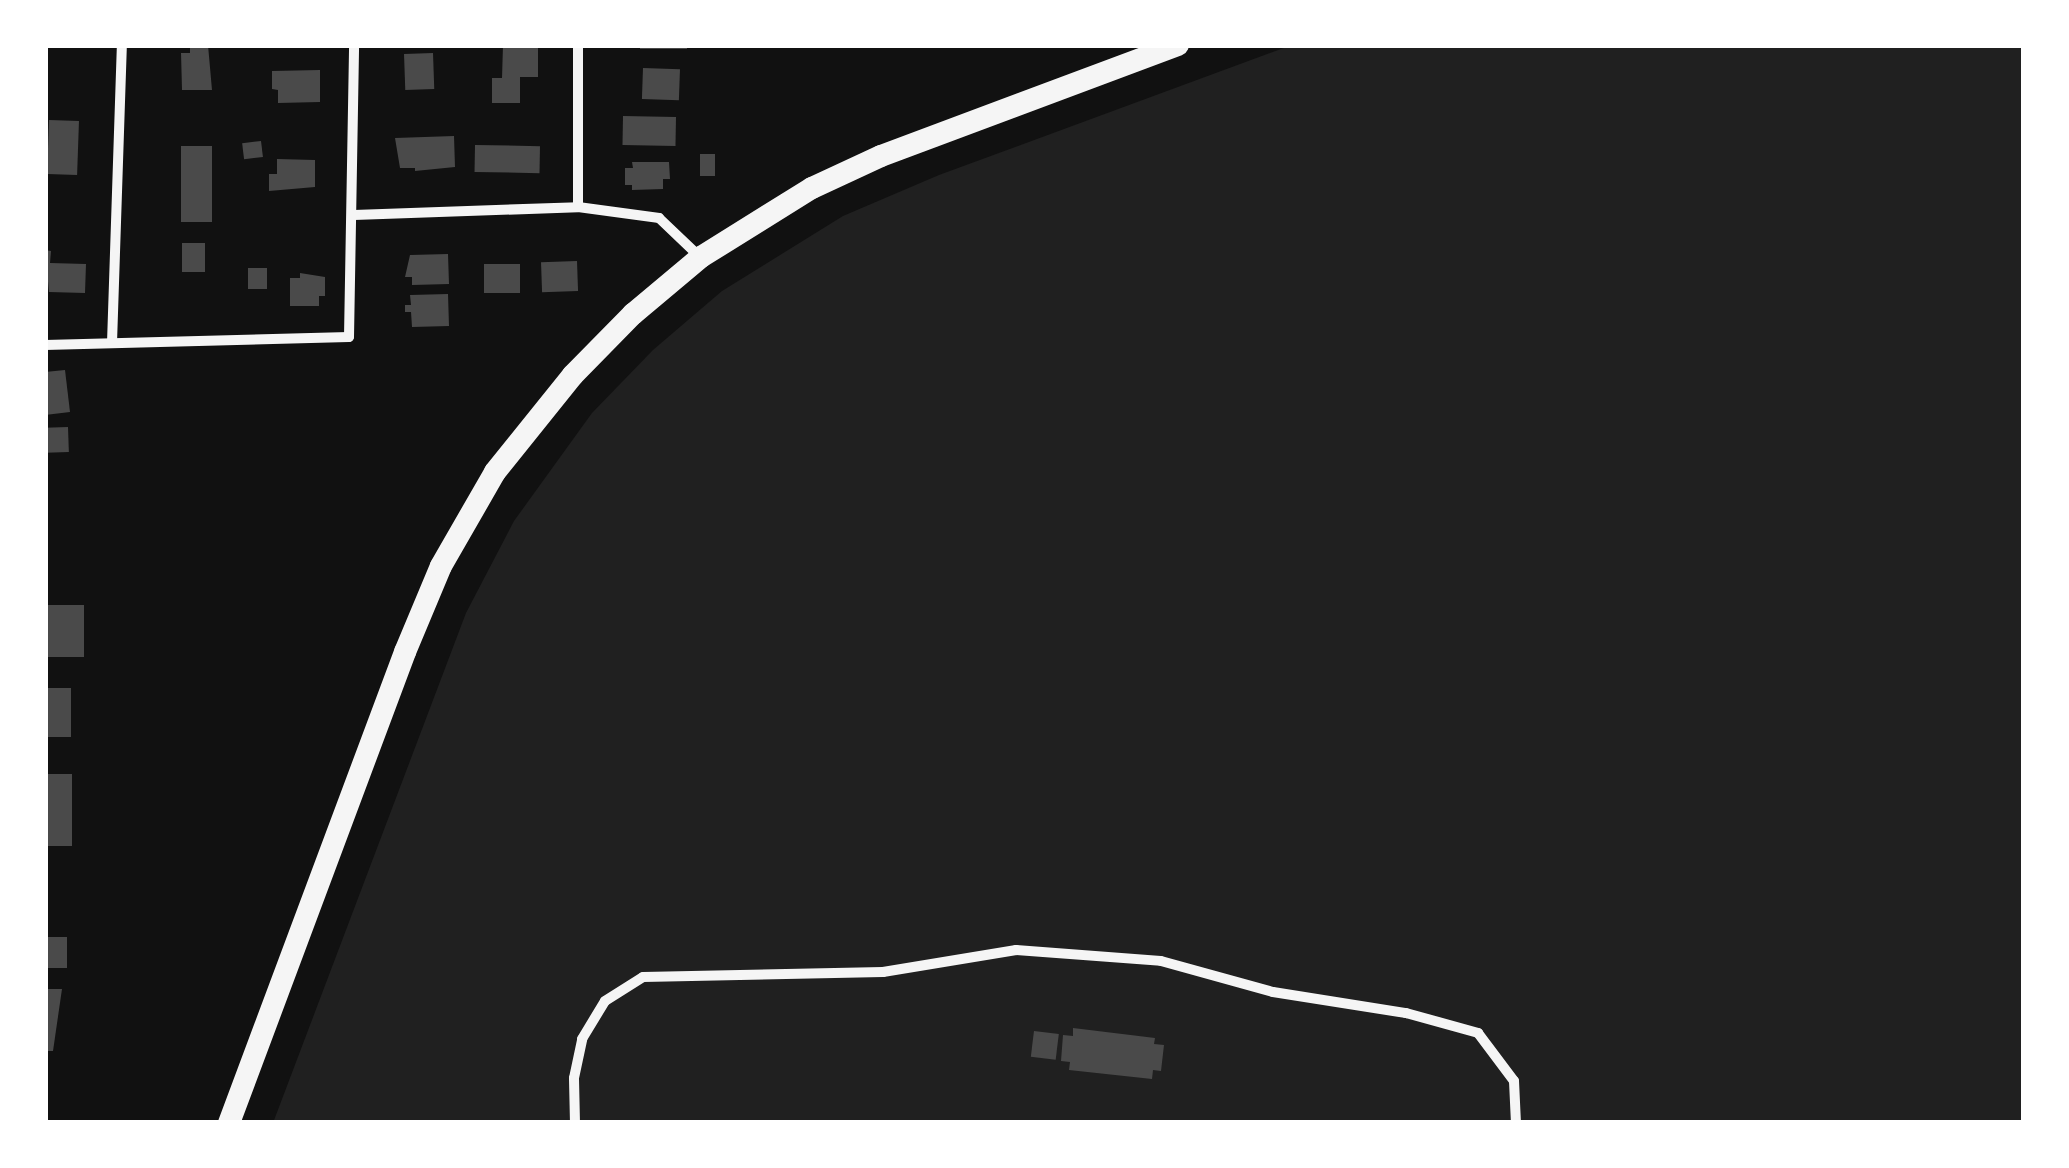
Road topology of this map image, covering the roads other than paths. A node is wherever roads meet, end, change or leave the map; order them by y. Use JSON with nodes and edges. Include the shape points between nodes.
{"nodes":[{"id":1,"x":122,"y":45,"type":"edge"},
{"id":2,"x":354,"y":45,"type":"edge"},
{"id":3,"x":578,"y":45,"type":"edge"},
{"id":4,"x":1178,"y":45,"type":"edge"},
{"id":5,"x":1137,"y":53,"type":"edge"},
{"id":6,"x":578,"y":207,"type":"junction"},
{"id":7,"x":354,"y":216,"type":"junction"},
{"id":8,"x":701,"y":258,"type":"junction"},
{"id":9,"x":112,"y":343,"type":"junction"},
{"id":10,"x":45,"y":344,"type":"edge"},
{"id":11,"x":229,"y":1123,"type":"edge"},
{"id":12,"x":576,"y":1123,"type":"edge"},
{"id":13,"x":1516,"y":1123,"type":"edge"}],
"edges":[{"from":1,"to":9,"type":"street"},
{"from":2,"to":7,"type":"street"},
{"from":3,"to":6,"type":"street"},
{"from":4,"to":5,"type":"main road"},
{"from":5,"to":8,"type":"main road","via":[[881,156],[779,206]]},
{"from":6,"to":7,"type":"street"},
{"from":6,"to":8,"type":"street","via":[[659,218]]},
{"from":7,"to":9,"type":"street","via":[[350,337]]},
{"from":8,"to":11,"type":"main road","via":[[633,314],[546,406],[458,534],[405,652]]},
{"from":9,"to":10,"type":"street"},
{"from":12,"to":13,"type":"street","via":[[574,1078],[582,1039],[605,1001],[643,977],[882,972],[1016,950],[1162,962],[1478,1034],[1514,1081]]}]}
